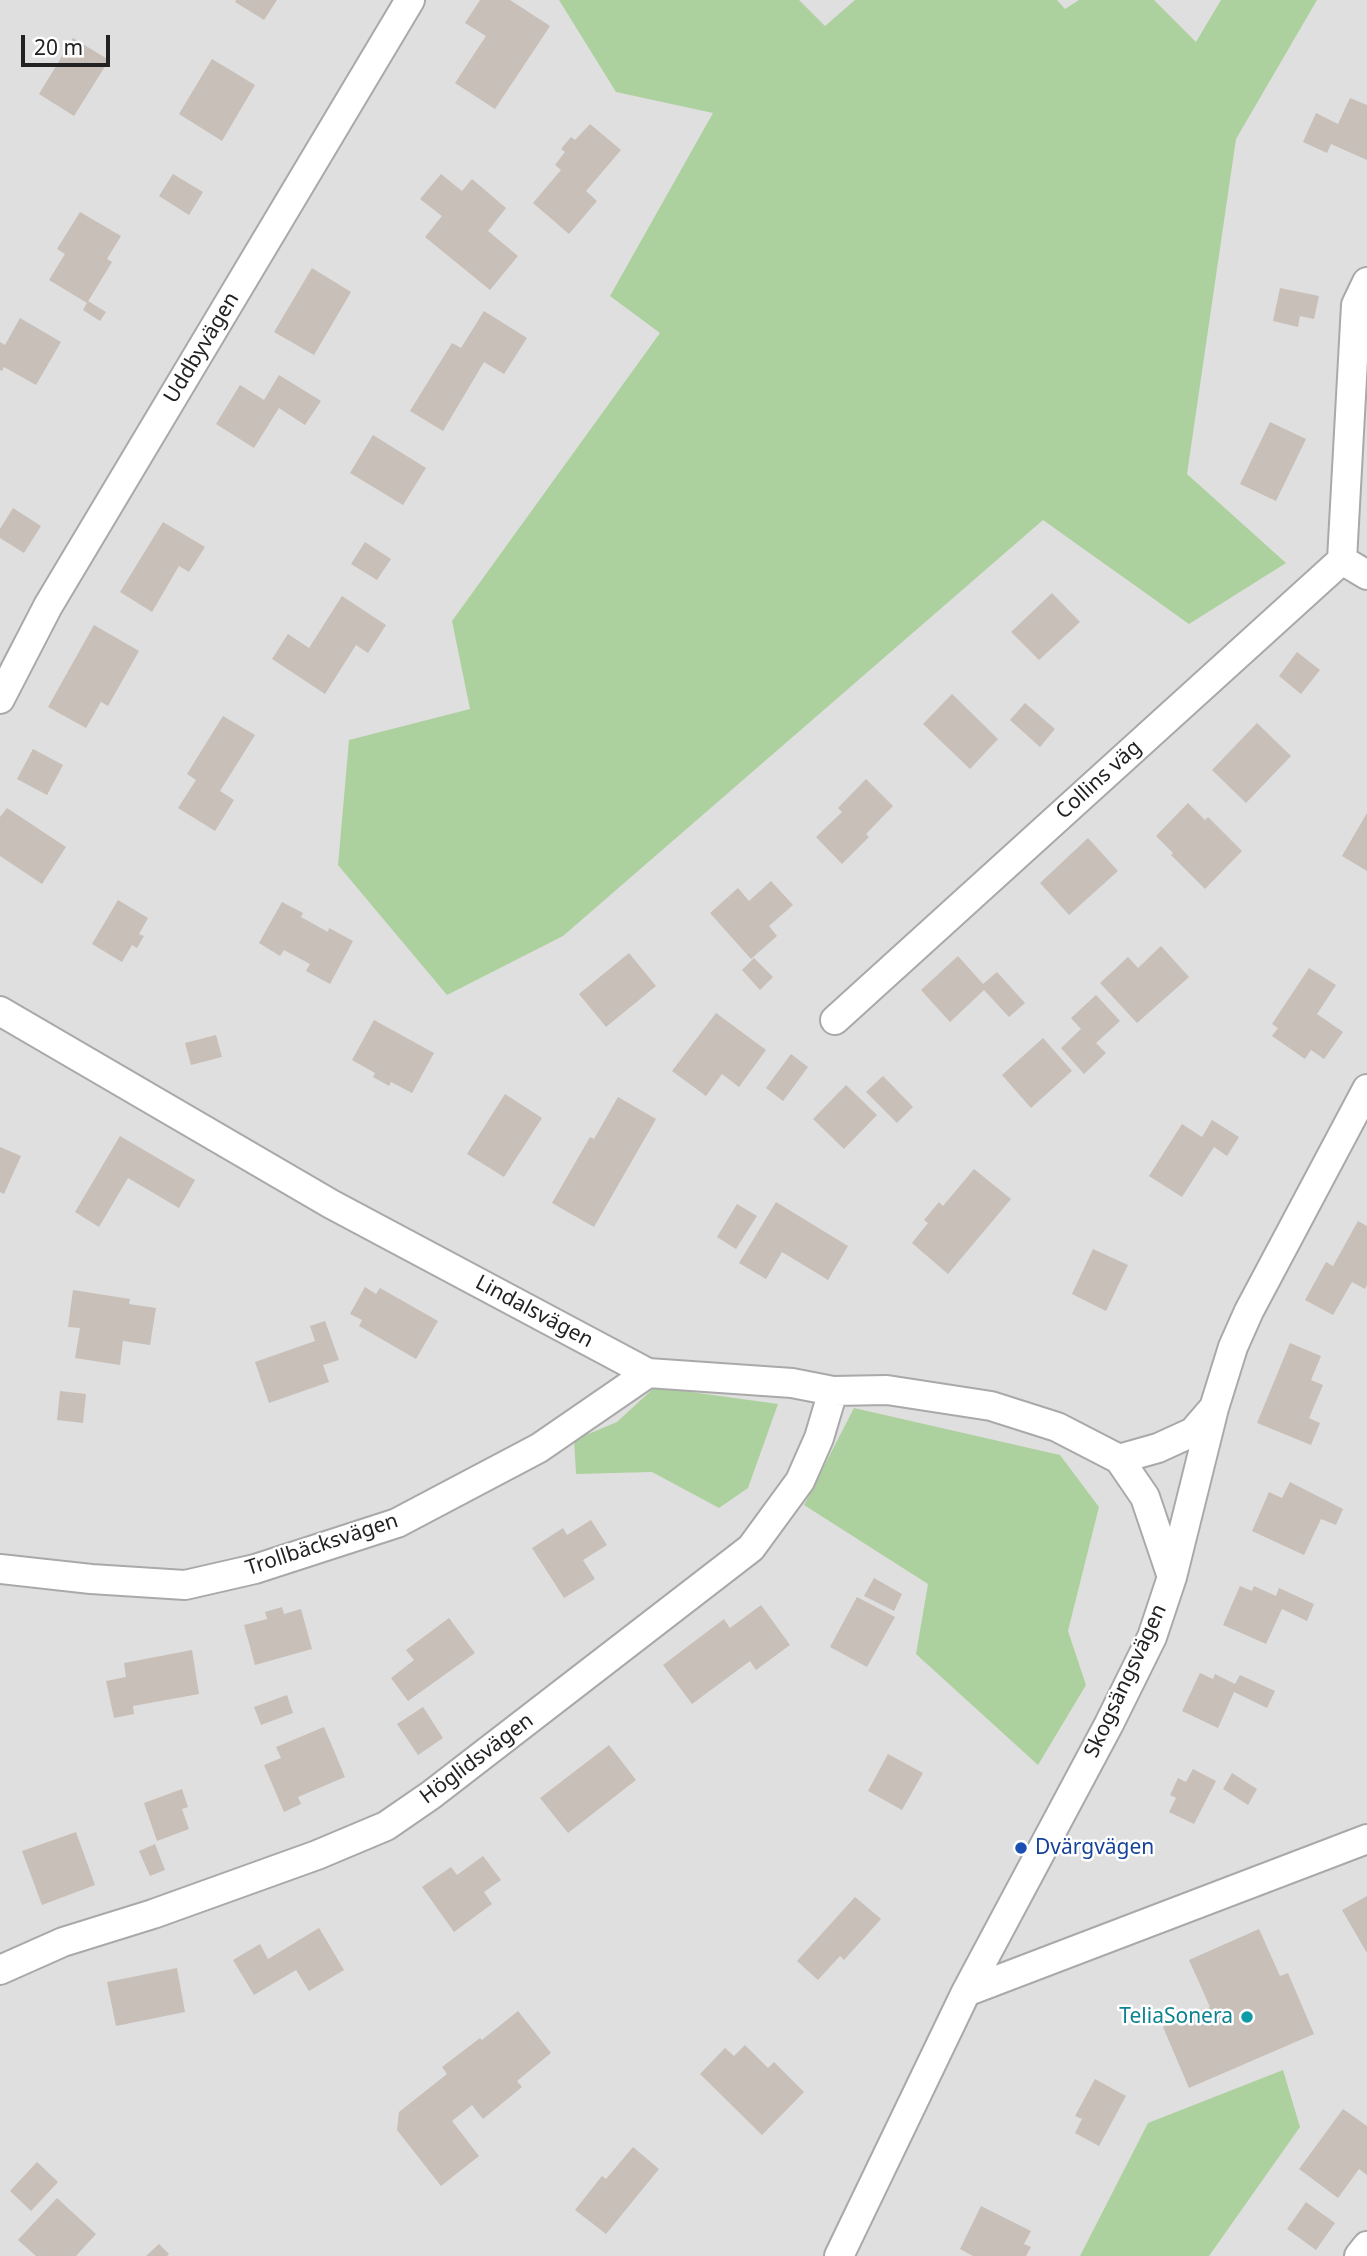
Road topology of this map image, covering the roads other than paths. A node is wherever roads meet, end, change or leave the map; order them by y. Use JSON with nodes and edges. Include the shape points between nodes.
{"nodes":[{"id":1,"x":410,"y":0,"type":"edge"},
{"id":2,"x":1367,"y":282,"type":"edge"},
{"id":3,"x":1342,"y":561,"type":"junction"},
{"id":4,"x":1367,"y":575,"type":"edge"},
{"id":5,"x":0,"y":699,"type":"edge"},
{"id":6,"x":0,"y":1011,"type":"edge"},
{"id":7,"x":835,"y":1020,"type":"dead end"},
{"id":8,"x":1367,"y":1089,"type":"edge"},
{"id":9,"x":648,"y":1373,"type":"junction"},
{"id":10,"x":833,"y":1391,"type":"junction"},
{"id":11,"x":1214,"y":1408,"type":"junction"},
{"id":12,"x":1119,"y":1459,"type":"junction"},
{"id":13,"x":0,"y":1569,"type":"edge"},
{"id":14,"x":1172,"y":1577,"type":"junction"},
{"id":15,"x":1367,"y":1839,"type":"edge"},
{"id":16,"x":0,"y":1970,"type":"edge"},
{"id":17,"x":966,"y":1992,"type":"junction"},
{"id":18,"x":1367,"y":2246,"type":"edge"},
{"id":19,"x":839,"y":2256,"type":"edge"},
{"id":20,"x":1359,"y":2256,"type":"edge"}],
"edges":[{"from":1,"to":5,"type":"street","name":"Uddbyvägen","via":[[48,606]]},
{"from":2,"to":3,"type":"street","via":[[1356,305]]},
{"from":3,"to":4,"type":"street"},
{"from":3,"to":7,"type":"street","name":"Collins väg"},
{"from":6,"to":9,"type":"street","name":"Lindalsvägen","via":[[331,1204]]},
{"from":8,"to":11,"type":"street","name":"Skogsängsvägen","via":[[1249,1311]]},
{"from":9,"to":10,"type":"street","name":"Lindalsvägen","via":[[792,1383]]},
{"from":9,"to":13,"type":"street","name":"Trollbäcksvägen","via":[[539,1448],[397,1523],[255,1569],[185,1585]]},
{"from":10,"to":12,"type":"street","name":"Lindalsvägen","via":[[887,1390],[991,1406],[1057,1427]]},
{"from":10,"to":16,"type":"street","name":"Höglidsvägen","via":[[800,1481],[751,1548],[386,1826],[153,1914],[63,1942]]},
{"from":11,"to":12,"type":"street","via":[[1193,1432]]},
{"from":11,"to":14,"type":"street","name":"Skogsängsvägen"},
{"from":12,"to":14,"type":"street","name":"Lindalsvägen","via":[[1145,1497]]},
{"from":14,"to":17,"type":"street","name":"Skogsängsvägen","via":[[1152,1637],[1109,1724]]},
{"from":15,"to":17,"type":"street"},
{"from":17,"to":19,"type":"street","name":"Skogsängsvägen"},
{"from":18,"to":20,"type":"street"}]}
